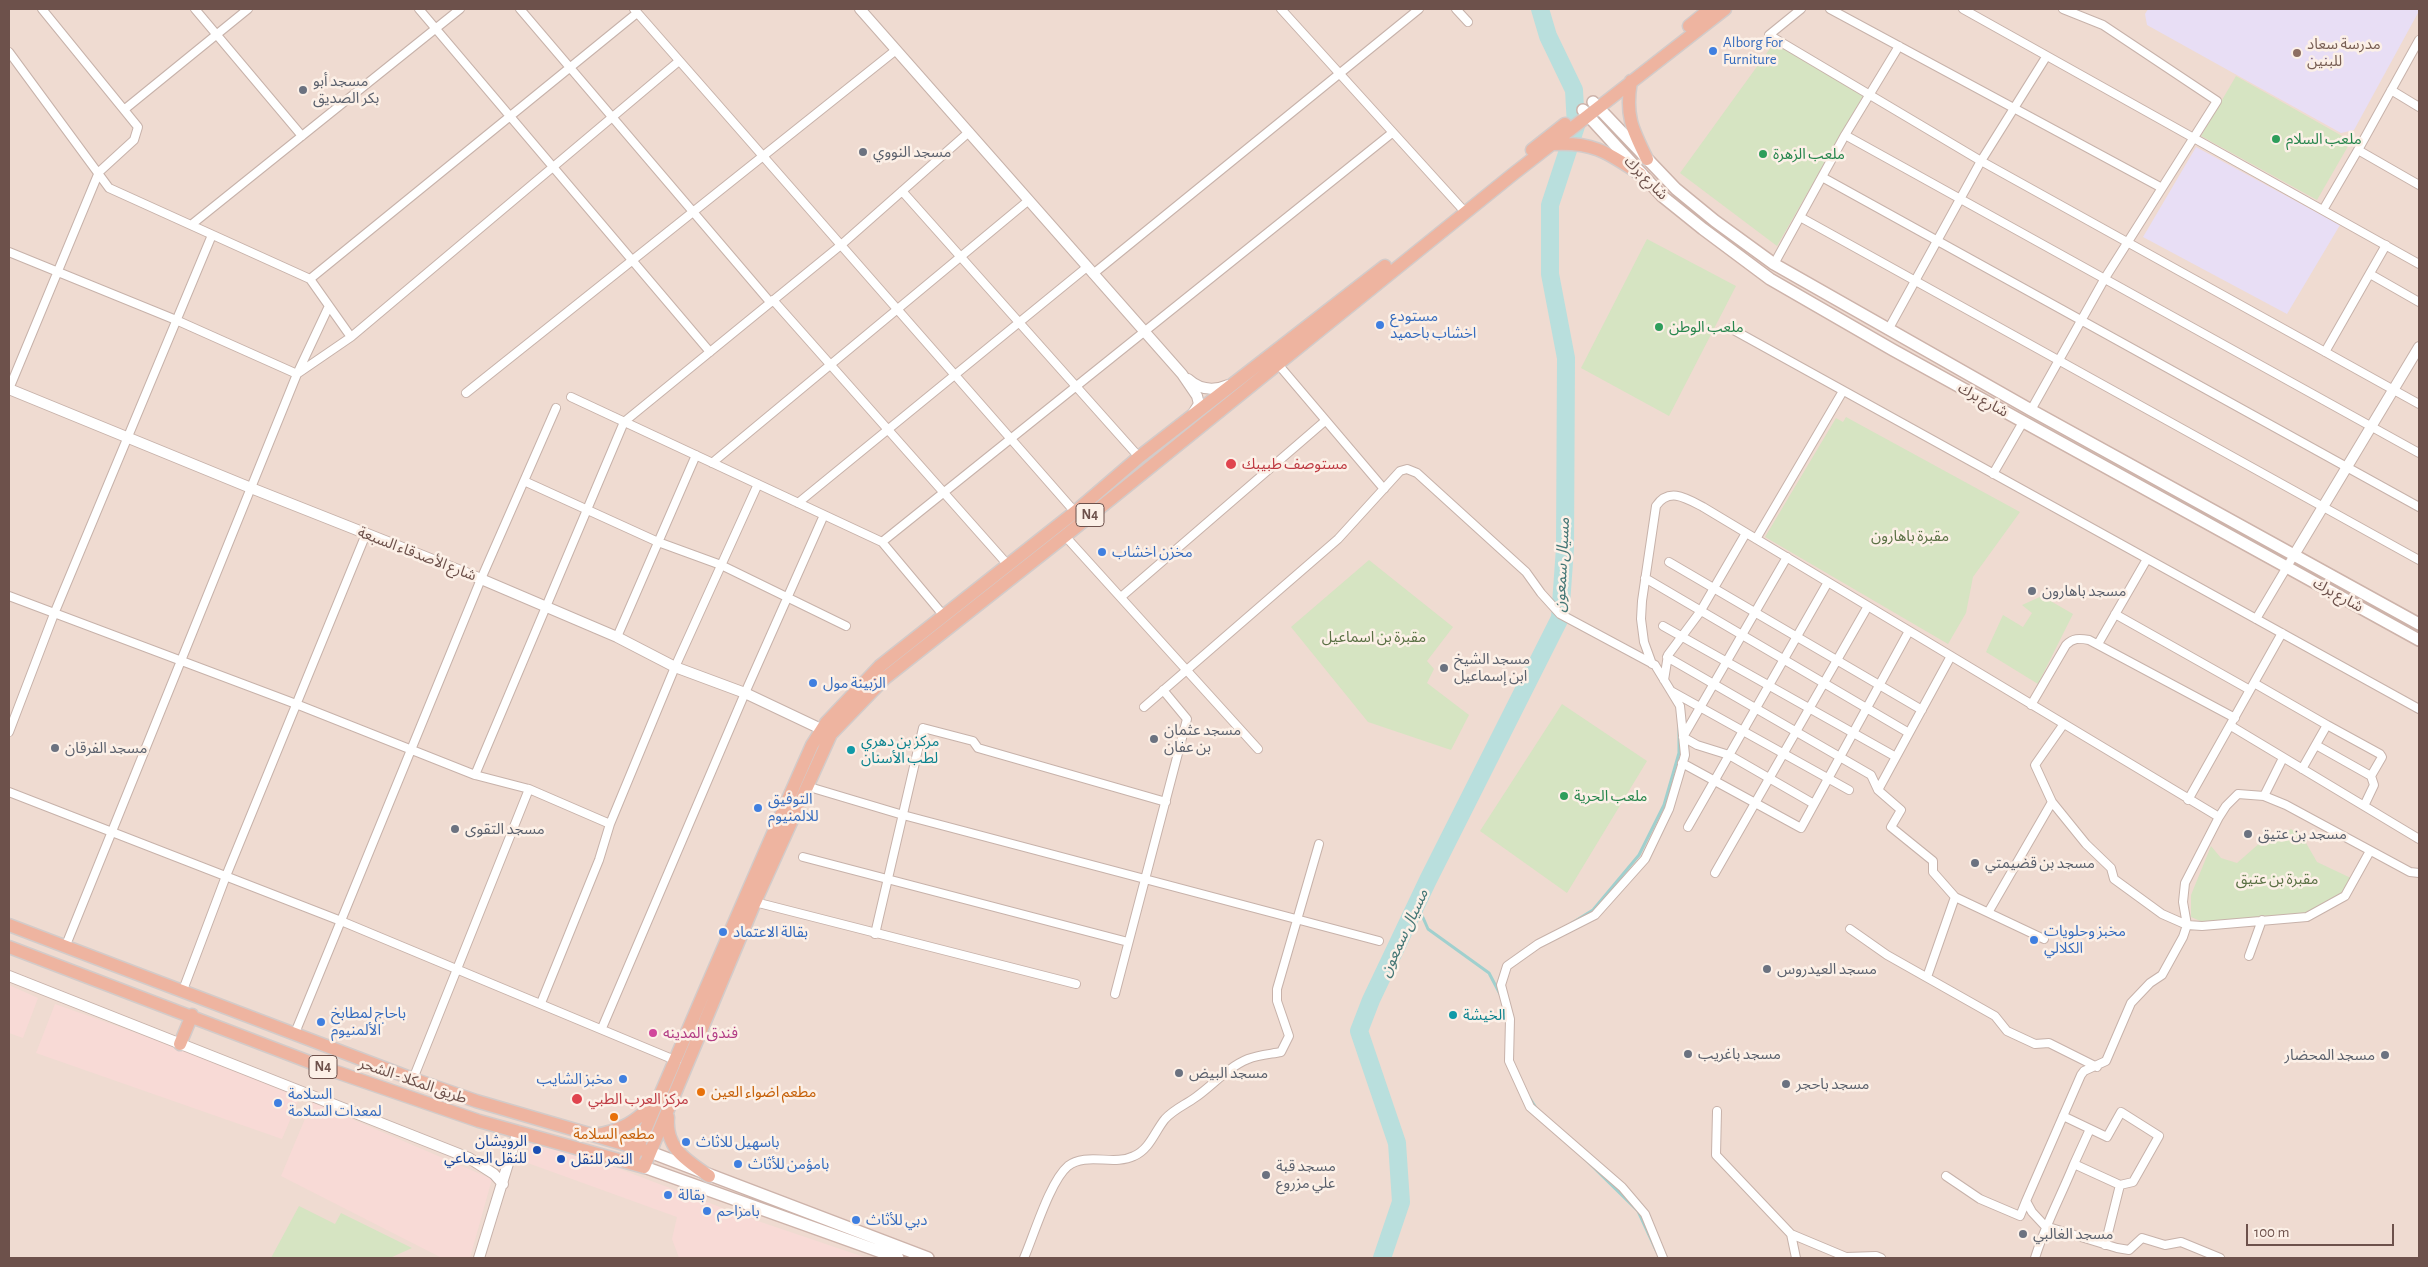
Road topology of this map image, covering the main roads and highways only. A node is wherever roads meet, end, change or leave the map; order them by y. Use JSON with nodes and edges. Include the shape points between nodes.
{"nodes":[{"id":1,"x":1710,"y":9,"type":"edge"},
{"id":2,"x":1725,"y":9,"type":"edge"},
{"id":3,"x":1631,"y":81,"type":"junction"},
{"id":4,"x":1590,"y":109,"type":"junction"},
{"id":5,"x":1554,"y":144,"type":"junction"},
{"id":6,"x":1647,"y":159,"type":"junction"},
{"id":7,"x":1640,"y":174,"type":"junction"},
{"id":8,"x":1463,"y":210,"type":"junction"},
{"id":9,"x":1012,"y":569,"type":"junction"},
{"id":10,"x":2419,"y":624,"type":"edge"},
{"id":11,"x":2419,"y":640,"type":"edge"},
{"id":12,"x":749,"y":901,"type":"junction"},
{"id":13,"x":9,"y":924,"type":"edge"},
{"id":14,"x":9,"y":947,"type":"edge"},
{"id":15,"x":192,"y":1016,"type":"junction"},
{"id":16,"x":180,"y":1044,"type":"road end"},
{"id":17,"x":333,"y":1048,"type":"junction"},
{"id":18,"x":325,"y":1068,"type":"junction"},
{"id":19,"x":662,"y":1095,"type":"junction"},
{"id":20,"x":668,"y":1107,"type":"junction"},
{"id":21,"x":590,"y":1136,"type":"junction"},
{"id":22,"x":637,"y":1148,"type":"junction"},
{"id":23,"x":650,"y":1152,"type":"junction"},
{"id":24,"x":631,"y":1163,"type":"junction"},
{"id":25,"x":644,"y":1167,"type":"junction"},
{"id":26,"x":709,"y":1176,"type":"junction"},
{"id":27,"x":898,"y":1258,"type":"edge"},
{"id":28,"x":928,"y":1258,"type":"edge"}],
"edges":[{"from":1,"to":4,"type":"highway","number":"N4"},
{"from":2,"to":3,"type":"highway","number":"N4"},
{"from":3,"to":4,"type":"highway","number":"N4"},
{"from":3,"to":6,"type":"highway","via":[[1627,106],[1631,126]]},
{"from":4,"to":5,"type":"highway","number":"N4"},
{"from":4,"to":6,"type":"main road","name":"شارع برك"},
{"from":4,"to":7,"type":"main road","name":"شارع برك"},
{"from":4,"to":8,"type":"highway","number":"N4"},
{"from":5,"to":7,"type":"highway","via":[[1586,144],[1610,154]]},
{"from":5,"to":8,"type":"highway","number":"N4"},
{"from":6,"to":10,"type":"main road","name":"شارع برك","via":[[1689,200],[1774,264]]},
{"from":7,"to":11,"type":"main road","name":"شارع برك","via":[[1702,229],[1770,279],[1849,326]]},
{"from":8,"to":9,"type":"highway","number":"N4","via":[[1139,457]]},
{"from":8,"to":9,"type":"highway","number":"N4","via":[[1065,536]]},
{"from":9,"to":12,"type":"highway","number":"N4","via":[[885,678],[831,734]]},
{"from":9,"to":12,"type":"highway","number":"N4","via":[[880,666],[821,729]]},
{"from":12,"to":19,"type":"highway","number":"N4"},
{"from":12,"to":20,"type":"highway","number":"N4"},
{"from":13,"to":17,"type":"highway","name":"طريق المكلا - الشحر","number":"N4"},
{"from":14,"to":15,"type":"highway","name":"طريق المكلا - الشحر","number":"N4"},
{"from":15,"to":16,"type":"highway"},
{"from":15,"to":18,"type":"highway","name":"طريق المكلا - الشحر","number":"N4"},
{"from":17,"to":18,"type":"highway"},
{"from":17,"to":21,"type":"highway","name":"طريق المكلا - الشحر","number":"N4","via":[[413,1079]]},
{"from":18,"to":24,"type":"highway","name":"طريق المكلا - الشحر","number":"N4","via":[[479,1121]]},
{"from":19,"to":21,"type":"highway","via":[[624,1128]]},
{"from":19,"to":22,"type":"highway","number":"N4"},
{"from":20,"to":23,"type":"highway","number":"N4"},
{"from":20,"to":26,"type":"highway","via":[[667,1126],[674,1148]]},
{"from":21,"to":22,"type":"highway","name":"طريق المكلا - الشحر","number":"N4"},
{"from":22,"to":23,"type":"highway","name":"طريق المكلا - الشحر"},
{"from":22,"to":24,"type":"highway","number":"N4"},
{"from":23,"to":25,"type":"highway","number":"N4"},
{"from":23,"to":26,"type":"main road"},
{"from":24,"to":25,"type":"highway","name":"طريق المكلا - الشحر","number":"N4"},
{"from":25,"to":27,"type":"main road"},
{"from":26,"to":28,"type":"main road"}]}
